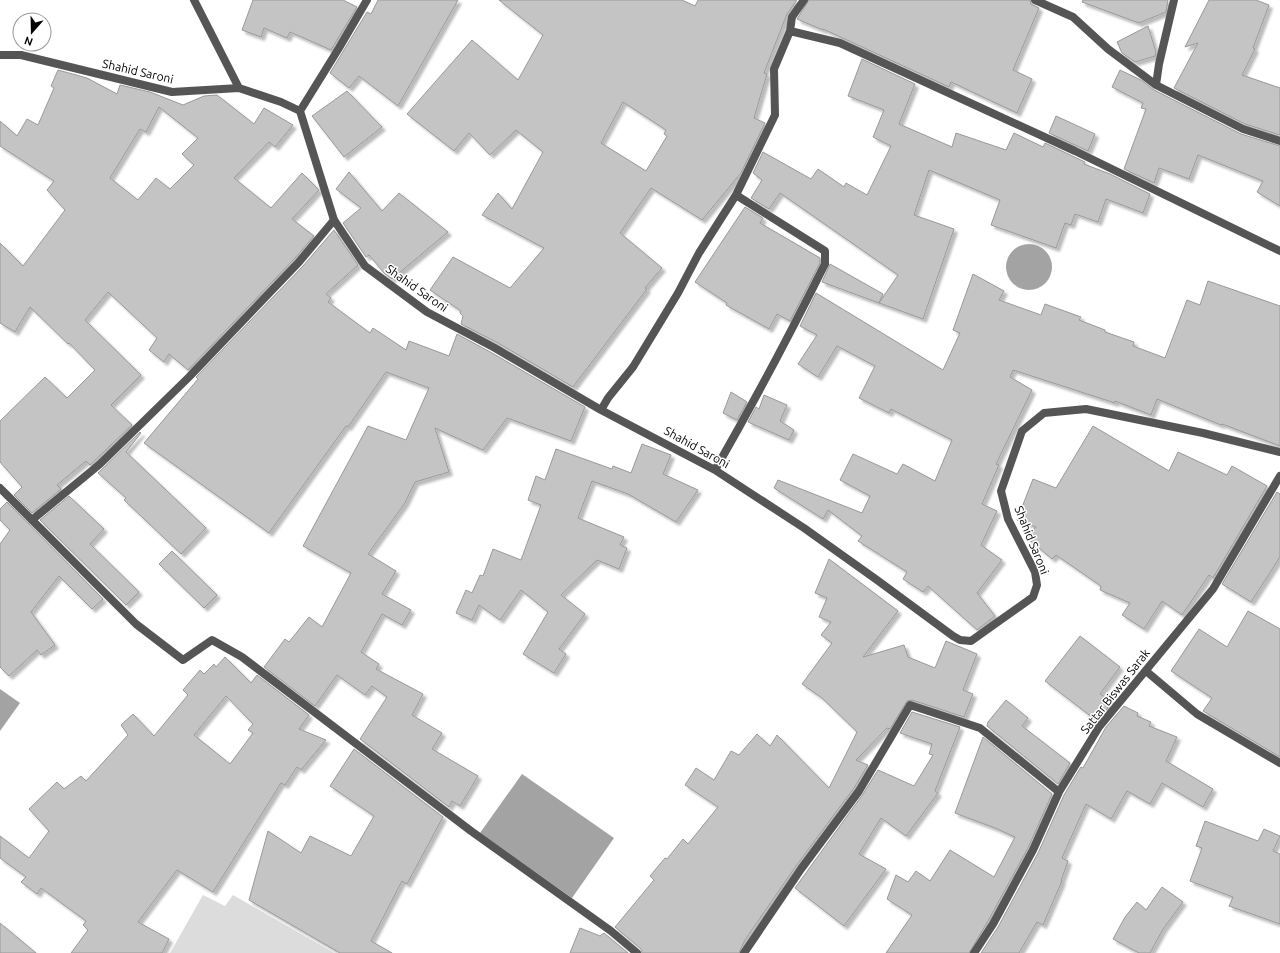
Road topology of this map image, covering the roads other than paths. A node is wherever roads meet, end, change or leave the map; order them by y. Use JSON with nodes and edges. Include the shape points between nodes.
{"nodes":[{"id":1,"x":194,"y":0,"type":"edge"},
{"id":2,"x":367,"y":0,"type":"edge"},
{"id":3,"x":804,"y":0,"type":"edge"},
{"id":4,"x":1035,"y":0,"type":"edge"},
{"id":5,"x":1174,"y":0,"type":"edge"},
{"id":6,"x":790,"y":31,"type":"junction"},
{"id":7,"x":0,"y":55,"type":"edge"},
{"id":8,"x":1156,"y":85,"type":"junction"},
{"id":9,"x":239,"y":88,"type":"junction"},
{"id":10,"x":300,"y":110,"type":"junction"},
{"id":11,"x":1280,"y":141,"type":"edge"},
{"id":12,"x":736,"y":195,"type":"junction"},
{"id":13,"x":334,"y":220,"type":"junction"},
{"id":14,"x":1280,"y":250,"type":"edge"},
{"id":15,"x":601,"y":410,"type":"junction"},
{"id":16,"x":1280,"y":452,"type":"edge"},
{"id":17,"x":715,"y":470,"type":"junction"},
{"id":18,"x":1280,"y":476,"type":"edge"},
{"id":19,"x":0,"y":488,"type":"edge"},
{"id":20,"x":32,"y":520,"type":"junction"},
{"id":21,"x":1146,"y":671,"type":"junction"},
{"id":22,"x":1280,"y":763,"type":"edge"},
{"id":23,"x":1059,"y":792,"type":"junction"},
{"id":24,"x":637,"y":953,"type":"edge"},
{"id":25,"x":744,"y":953,"type":"edge"},
{"id":26,"x":974,"y":953,"type":"edge"}],
"edges":[{"from":1,"to":9,"type":"street"},
{"from":2,"to":10,"type":"street"},
{"from":3,"to":6,"type":"street","via":[[792,17]]},
{"from":4,"to":8,"type":"street","via":[[1072,17],[1108,49]]},
{"from":5,"to":8,"type":"street"},
{"from":6,"to":12,"type":"street","via":[[774,69],[775,115]]},
{"from":6,"to":14,"type":"street","via":[[854,50],[1075,150]]},
{"from":7,"to":9,"type":"street","name":"Shahid Saroni","via":[[21,55],[172,92]]},
{"from":8,"to":11,"type":"street","via":[[1242,129]]},
{"from":9,"to":10,"type":"street","name":"Shahid Saroni"},
{"from":10,"to":13,"type":"street","name":"Shahid Saroni"},
{"from":12,"to":15,"type":"street","via":[[633,367]]},
{"from":12,"to":17,"type":"street","via":[[825,251],[825,264],[776,361]]},
{"from":13,"to":15,"type":"street","name":"Shahid Saroni","via":[[365,266],[427,312],[495,348]]},
{"from":13,"to":20,"type":"street","via":[[299,262],[189,377],[100,464]]},
{"from":15,"to":17,"type":"street","name":"Shahid Saroni"},
{"from":16,"to":17,"type":"street","name":"Shahid Saroni","via":[[1086,409],[1044,413],[1022,431],[1000,491],[1008,519],[1035,572],[1037,585],[1033,597],[971,641],[953,636],[822,541]]},
{"from":18,"to":21,"type":"street","name":"Sattar Biswas Sarak","via":[[1213,589]]},
{"from":19,"to":20,"type":"street"},
{"from":20,"to":24,"type":"street","via":[[136,624],[183,660],[212,640],[242,657],[471,831],[611,931]]},
{"from":21,"to":22,"type":"street","via":[[1197,714]]},
{"from":21,"to":23,"type":"street","name":"Sattar Biswas Sarak","via":[[1099,727]]},
{"from":23,"to":25,"type":"street","via":[[980,728],[910,705],[859,791],[801,869]]},
{"from":23,"to":26,"type":"street","name":"Sattar Biswas Sarak","via":[[1033,850],[993,924]]}]}
